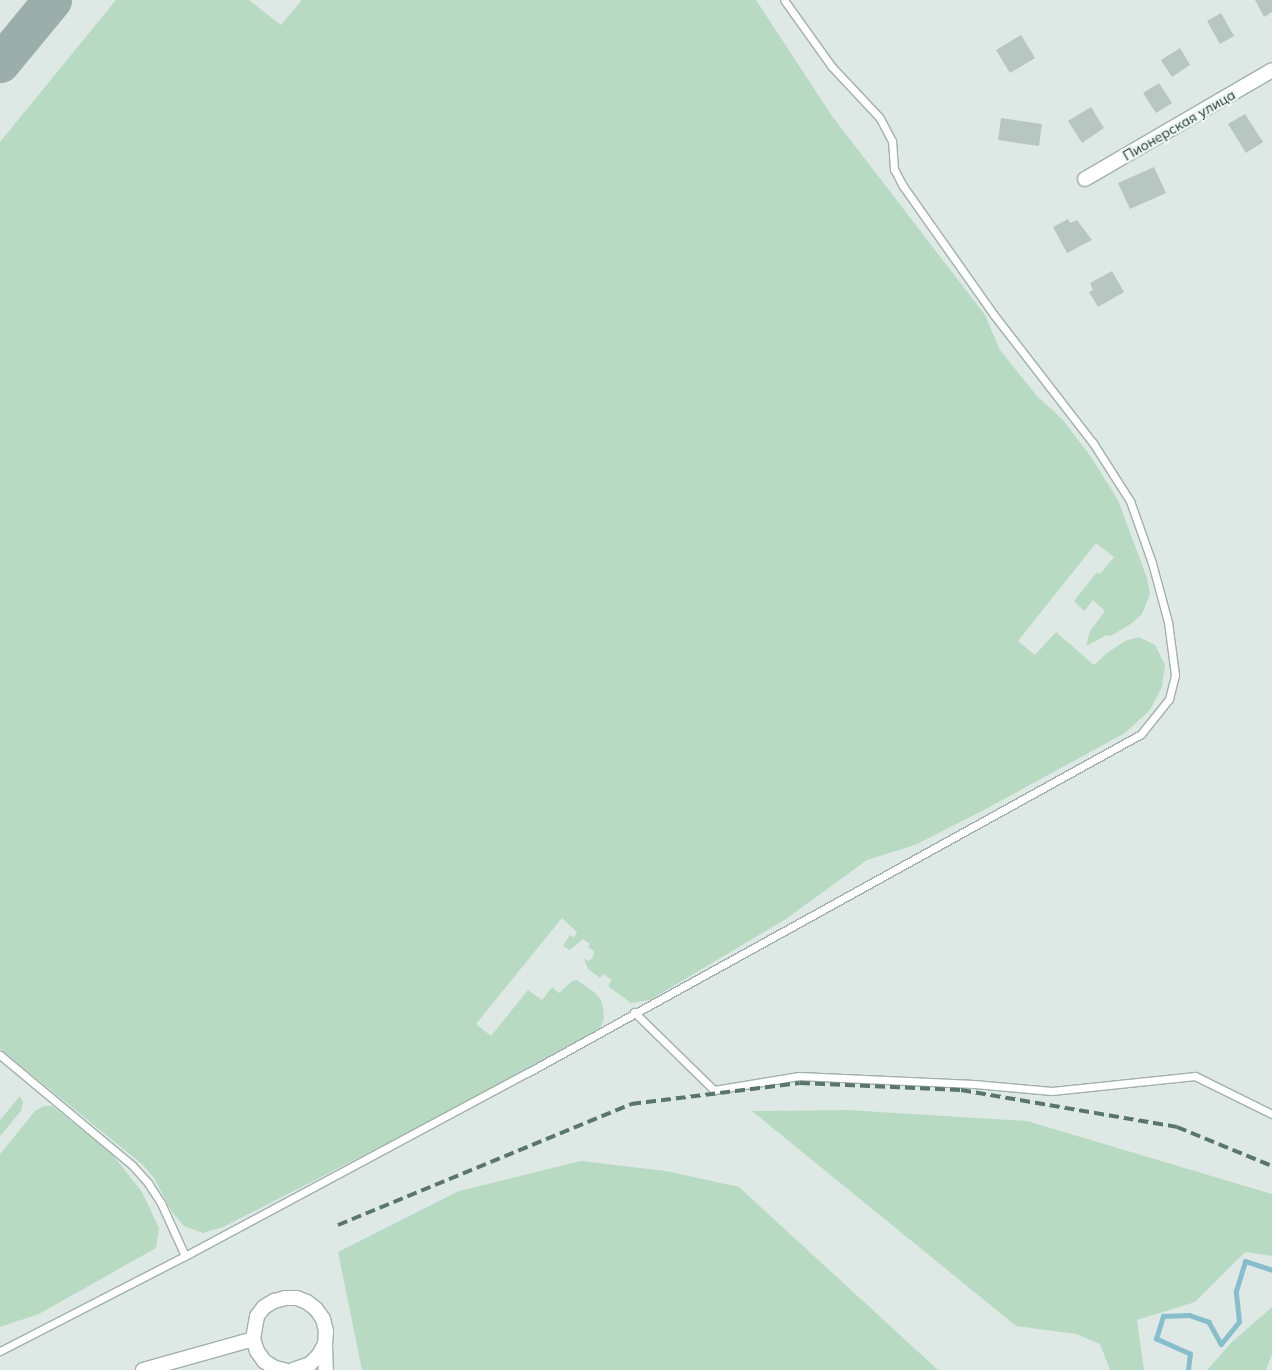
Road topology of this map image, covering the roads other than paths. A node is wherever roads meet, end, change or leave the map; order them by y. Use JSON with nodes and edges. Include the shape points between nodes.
{"nodes":[{"id":1,"x":784,"y":0,"type":"edge"},
{"id":2,"x":1272,"y":70,"type":"edge"},
{"id":3,"x":1085,"y":179,"type":"dead end"},
{"id":4,"x":634,"y":1012,"type":"junction"},
{"id":5,"x":0,"y":1055,"type":"edge"},
{"id":6,"x":1272,"y":1114,"type":"edge"},
{"id":7,"x":185,"y":1256,"type":"junction"},
{"id":8,"x":253,"y":1339,"type":"junction"},
{"id":9,"x":325,"y":1344,"type":"junction"},
{"id":10,"x":0,"y":1351,"type":"edge"},
{"id":11,"x":143,"y":1370,"type":"edge"},
{"id":12,"x":284,"y":1370,"type":"edge"},
{"id":13,"x":293,"y":1370,"type":"edge"},
{"id":14,"x":326,"y":1370,"type":"edge"}],
"edges":[{"from":1,"to":4,"type":"lane","via":[[832,67],[879,117],[892,141],[894,169],[903,186],[994,315],[1093,442],[1130,501],[1168,622],[1176,675],[1168,699],[1141,734]]},
{"from":2,"to":3,"type":"street","name":"Пионерская улица"},
{"from":4,"to":6,"type":"lane","via":[[714,1090],[799,1076],[1052,1091],[1195,1076]]},
{"from":4,"to":7,"type":"lane","via":[[527,1073]]},
{"from":5,"to":7,"type":"lane","via":[[132,1165],[161,1203]]},
{"from":7,"to":10,"type":"lane"},
{"from":8,"to":9,"type":"street","via":[[257,1316],[264,1307],[280,1299],[297,1298],[308,1302],[323,1319]]},
{"from":8,"to":11,"type":"street"},
{"from":8,"to":12,"type":"street","via":[[256,1351],[264,1361]]},
{"from":9,"to":13,"type":"street","via":[[310,1364]]},
{"from":9,"to":14,"type":"street"}]}
